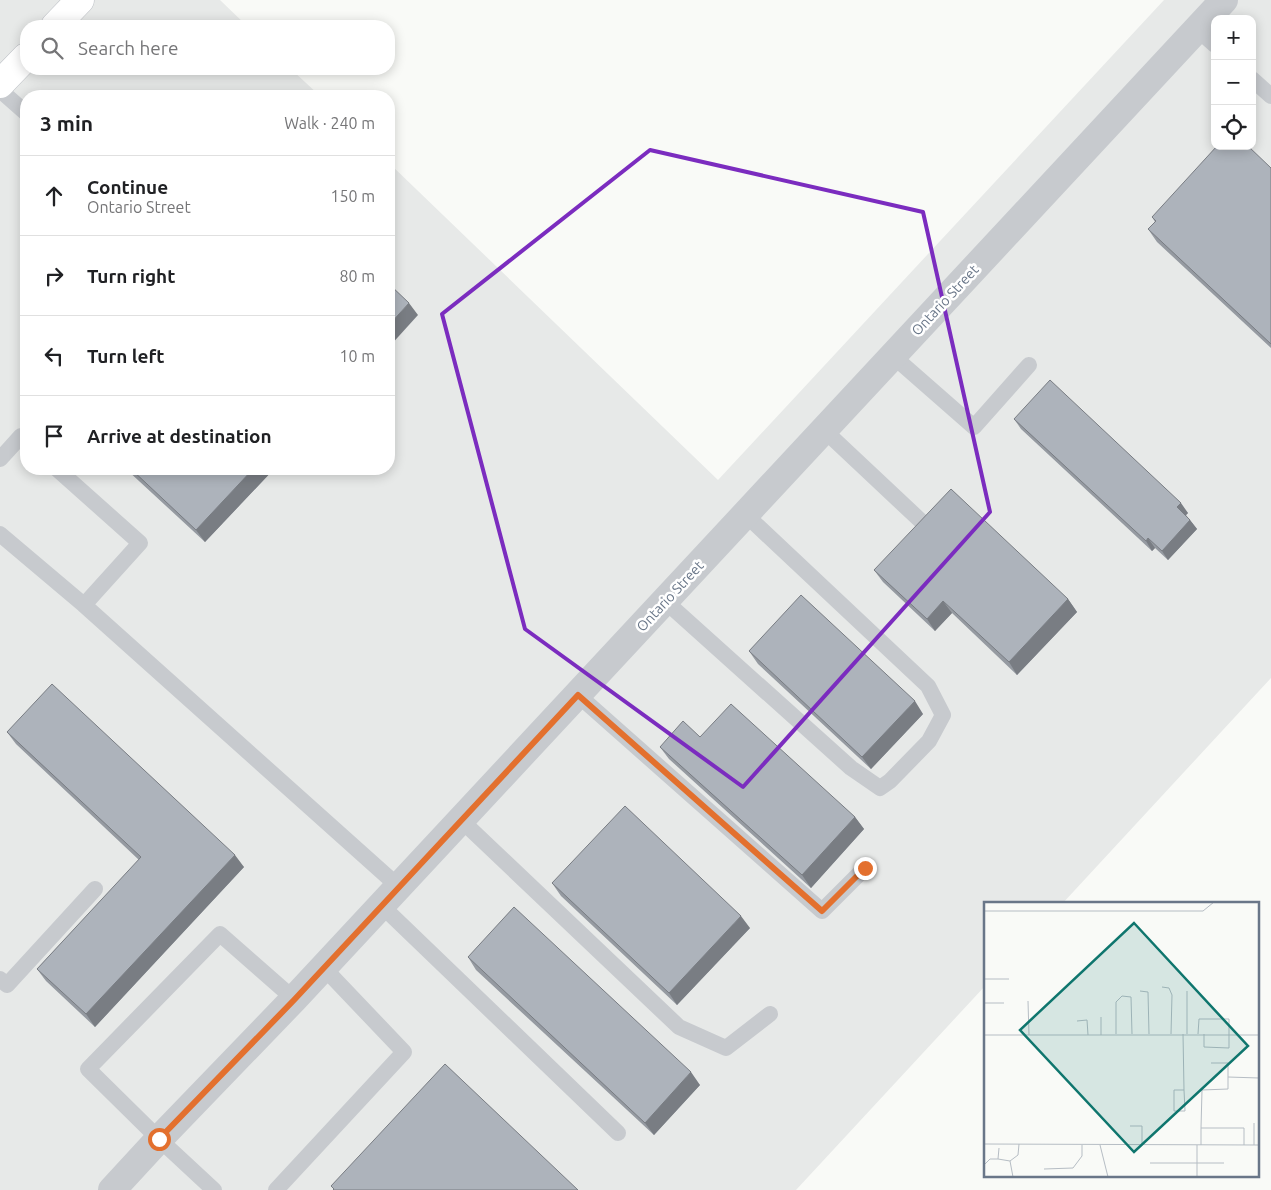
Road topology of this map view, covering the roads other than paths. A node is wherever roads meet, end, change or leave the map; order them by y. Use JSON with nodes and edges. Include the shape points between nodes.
{"nodes":[{"id":1,"x":80,"y":0,"type":"edge"},
{"id":2,"x":1224,"y":0,"type":"edge"},
{"id":3,"x":61,"y":20,"type":"edge"},
{"id":4,"x":1206,"y":37,"type":"edge"},
{"id":5,"x":20,"y":63,"type":"edge"},
{"id":6,"x":1256,"y":83,"type":"edge"},
{"id":7,"x":0,"y":84,"type":"edge"},
{"id":8,"x":0,"y":90,"type":"edge"},
{"id":9,"x":1271,"y":96,"type":"edge"},
{"id":10,"x":20,"y":108,"type":"edge"},
{"id":11,"x":893,"y":356,"type":"junction"},
{"id":12,"x":1029,"y":365,"type":"dead end"},
{"id":13,"x":824,"y":430,"type":"junction"},
{"id":14,"x":20,"y":437,"type":"edge"},
{"id":15,"x":0,"y":459,"type":"edge"},
{"id":16,"x":64,"y":475,"type":"edge"},
{"id":17,"x":746,"y":515,"type":"junction"},
{"id":18,"x":923,"y":523,"type":"edge"},
{"id":19,"x":0,"y":534,"type":"edge"},
{"id":20,"x":665,"y":601,"type":"junction"},
{"id":21,"x":84,"y":605,"type":"junction"},
{"id":22,"x":578,"y":695,"type":"junction"},
{"id":23,"x":461,"y":820,"type":"junction"},
{"id":24,"x":865,"y":868,"type":"dead end"},
{"id":25,"x":95,"y":889,"type":"dead end"},
{"id":26,"x":391,"y":896,"type":"junction"},
{"id":27,"x":324,"y":968,"type":"junction"},
{"id":28,"x":0,"y":979,"type":"edge"},
{"id":29,"x":294,"y":1000,"type":"junction"},
{"id":30,"x":770,"y":1014,"type":"dead end"},
{"id":31,"x":618,"y":1133,"type":"dead end"},
{"id":32,"x":159,"y":1139,"type":"junction"},
{"id":33,"x":112,"y":1190,"type":"edge"},
{"id":34,"x":214,"y":1190,"type":"edge"},
{"id":35,"x":276,"y":1190,"type":"edge"}],
"edges":[{"from":1,"to":3,"type":"main road"},
{"from":2,"to":4,"type":"street","name":"Ontario Street"},
{"from":4,"to":11,"type":"street","name":"Ontario Street"},
{"from":5,"to":7,"type":"main road"},
{"from":6,"to":9,"type":"lane"},
{"from":8,"to":10,"type":"lane"},
{"from":11,"to":12,"type":"lane","via":[[974,427]]},
{"from":11,"to":13,"type":"street","name":"Ontario Street"},
{"from":13,"to":17,"type":"street","name":"Ontario Street"},
{"from":13,"to":18,"type":"lane"},
{"from":14,"to":15,"type":"lane"},
{"from":16,"to":21,"type":"lane","via":[[140,544]]},
{"from":17,"to":20,"type":"street","name":"Ontario Street"},
{"from":17,"to":20,"type":"lane","via":[[928,686],[943,715],[929,741],[880,788],[851,768]]},
{"from":19,"to":21,"type":"lane"},
{"from":20,"to":22,"type":"street","name":"Ontario Street"},
{"from":21,"to":26,"type":"lane"},
{"from":22,"to":23,"type":"street","name":"Ontario Street"},
{"from":22,"to":24,"type":"lane","via":[[822,911]]},
{"from":23,"to":26,"type":"street","name":"Ontario Street"},
{"from":23,"to":30,"type":"lane","via":[[678,1027],[726,1048]]},
{"from":25,"to":28,"type":"lane","via":[[7,985]]},
{"from":26,"to":27,"type":"street","name":"Ontario Street"},
{"from":26,"to":31,"type":"lane"},
{"from":27,"to":29,"type":"street","name":"Ontario Street"},
{"from":27,"to":35,"type":"lane","via":[[404,1052]]},
{"from":29,"to":32,"type":"street","name":"Ontario Street"},
{"from":29,"to":32,"type":"lane","via":[[220,934],[88,1069]]},
{"from":32,"to":33,"type":"street","name":"Ontario Street"},
{"from":32,"to":34,"type":"lane"}]}
